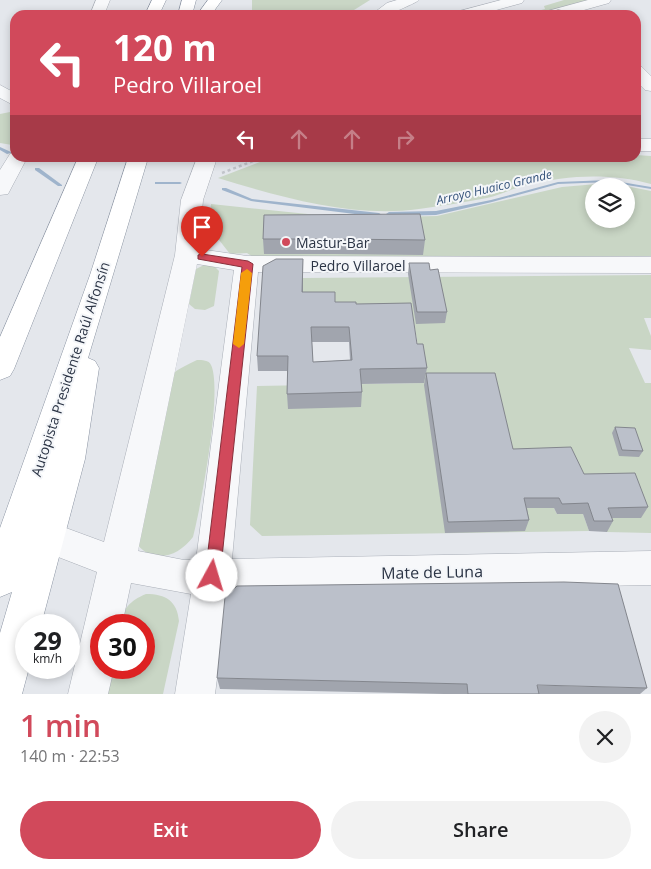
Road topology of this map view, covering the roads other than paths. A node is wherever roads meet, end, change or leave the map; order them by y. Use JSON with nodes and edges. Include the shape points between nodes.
{"nodes":[{"id":1,"x":412,"y":0,"type":"edge"},
{"id":2,"x":517,"y":0,"type":"edge"},
{"id":3,"x":604,"y":0,"type":"edge"},
{"id":4,"x":544,"y":6,"type":"edge"},
{"id":5,"x":386,"y":10,"type":"edge"},
{"id":6,"x":480,"y":10,"type":"edge"},
{"id":7,"x":523,"y":10,"type":"edge"},
{"id":8,"x":562,"y":10,"type":"edge"},
{"id":9,"x":576,"y":10,"type":"edge"},
{"id":10,"x":641,"y":66,"type":"edge"},
{"id":11,"x":651,"y":86,"type":"edge"},
{"id":12,"x":15,"y":162,"type":"edge"},
{"id":13,"x":86,"y":162,"type":"edge"},
{"id":14,"x":137,"y":162,"type":"edge"},
{"id":15,"x":204,"y":165,"type":"edge"},
{"id":16,"x":3,"y":183,"type":"edge"},
{"id":17,"x":186,"y":255,"type":"junction"},
{"id":18,"x":248,"y":264,"type":"junction"},
{"id":19,"x":651,"y":264,"type":"edge"},
{"id":20,"x":102,"y":275,"type":"junction"},
{"id":21,"x":0,"y":369,"type":"edge"},
{"id":22,"x":47,"y":537,"type":"junction"},
{"id":23,"x":116,"y":563,"type":"junction"},
{"id":24,"x":651,"y":568,"type":"edge"},
{"id":25,"x":212,"y":576,"type":"junction"},
{"id":26,"x":0,"y":580,"type":"edge"},
{"id":27,"x":105,"y":614,"type":"edge"},
{"id":28,"x":91,"y":679,"type":"edge"},
{"id":29,"x":2,"y":694,"type":"edge"},
{"id":30,"x":88,"y":694,"type":"edge"},
{"id":31,"x":194,"y":694,"type":"edge"}],
"edges":[{"from":1,"to":5,"type":"street"},
{"from":2,"to":6,"type":"street"},
{"from":3,"to":9,"type":"street"},
{"from":4,"to":7,"type":"street"},
{"from":4,"to":8,"type":"street"},
{"from":10,"to":11,"type":"street"},
{"from":12,"to":16,"type":"street"},
{"from":13,"to":21,"type":"highway"},
{"from":14,"to":20,"type":"highway","name":"Autopista Presidente Raúl Alfonsín"},
{"from":15,"to":17,"type":"street","via":[[192,200]]},
{"from":17,"to":18,"type":"street","name":"Pedro Villaroel"},
{"from":17,"to":23,"type":"street"},
{"from":18,"to":19,"type":"street","name":"Pedro Villaroel"},
{"from":18,"to":25,"type":"street"},
{"from":20,"to":22,"type":"highway","via":[[69,459]]},
{"from":20,"to":26,"type":"highway","name":"Autopista Presidente Raúl Alfonsín"},
{"from":22,"to":23,"type":"street","name":"Mate de Luna"},
{"from":22,"to":29,"type":"highway"},
{"from":23,"to":25,"type":"street","name":"Mate de Luna","via":[[184,577]]},
{"from":23,"to":27,"type":"street"},
{"from":24,"to":25,"type":"street","name":"Mate de Luna"},
{"from":25,"to":31,"type":"street"},
{"from":28,"to":30,"type":"street"}]}
